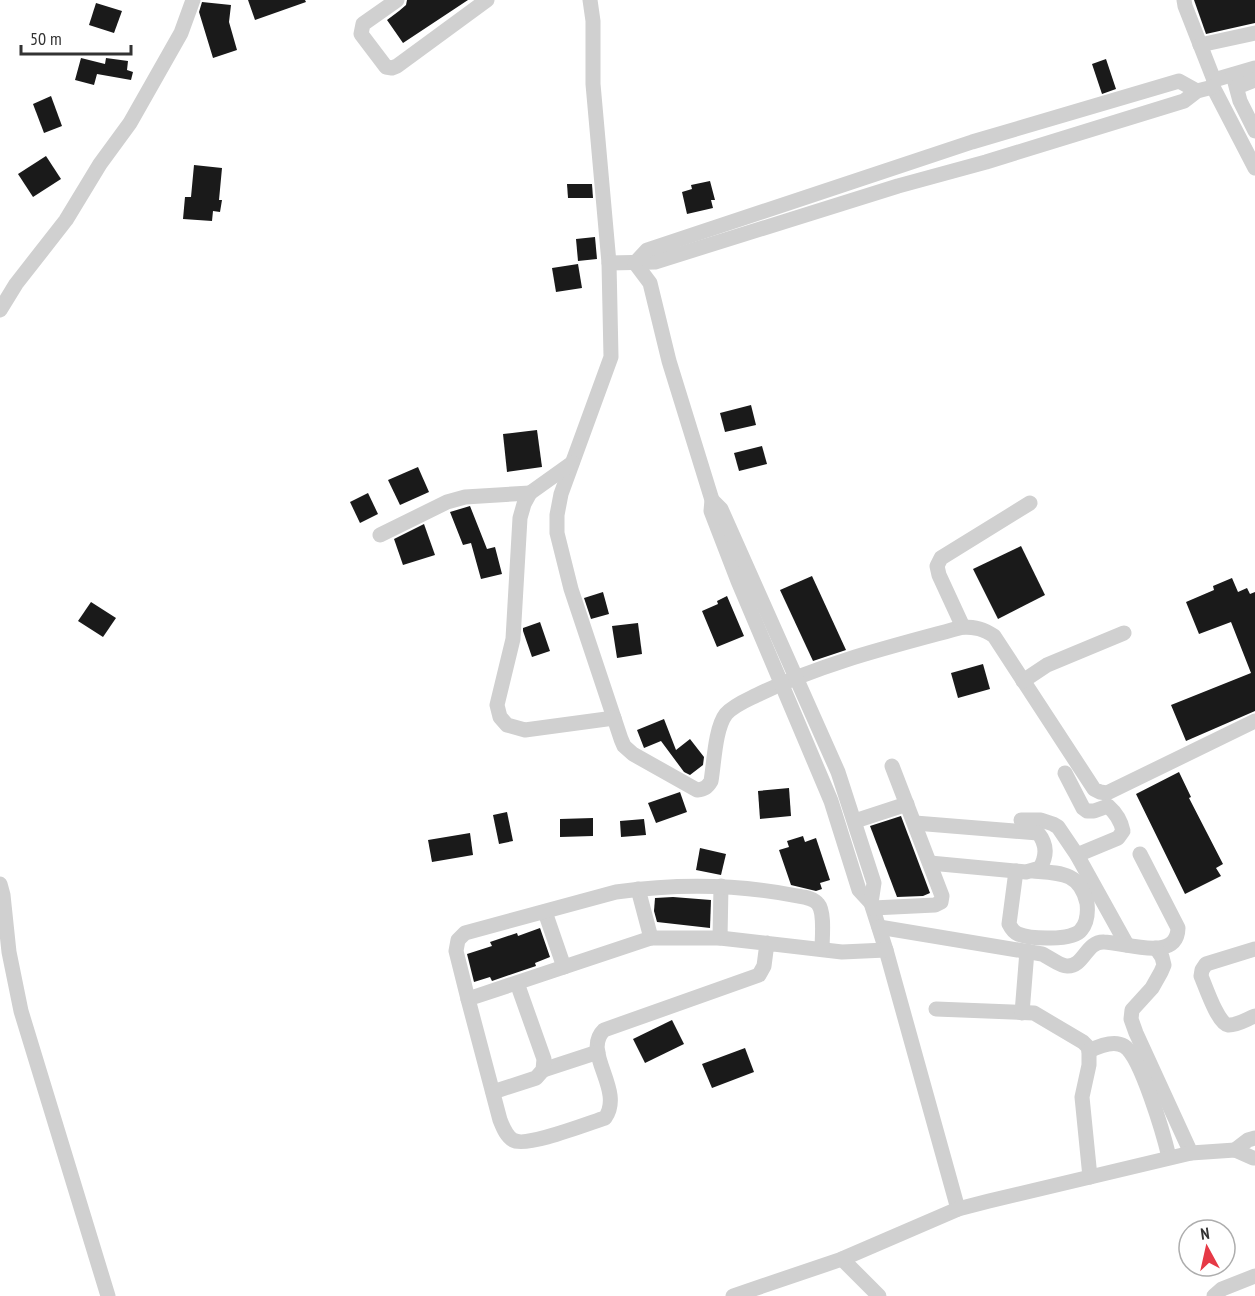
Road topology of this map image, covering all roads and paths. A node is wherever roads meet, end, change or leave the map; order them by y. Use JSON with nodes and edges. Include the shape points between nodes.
{"nodes":[{"id":1,"x":193,"y":0,"type":"edge"},
{"id":2,"x":397,"y":0,"type":"edge"},
{"id":3,"x":487,"y":0,"type":"edge"},
{"id":4,"x":590,"y":0,"type":"edge"},
{"id":5,"x":1184,"y":0,"type":"edge"},
{"id":6,"x":1255,"y":33,"type":"edge"},
{"id":7,"x":1200,"y":45,"type":"junction"},
{"id":8,"x":1255,"y":68,"type":"edge"},
{"id":9,"x":1255,"y":80,"type":"edge"},
{"id":10,"x":1235,"y":81,"type":"junction"},
{"id":11,"x":1214,"y":84,"type":"junction"},
{"id":12,"x":1197,"y":91,"type":"junction"},
{"id":13,"x":1255,"y":131,"type":"edge"},
{"id":14,"x":1255,"y":168,"type":"edge"},
{"id":15,"x":609,"y":263,"type":"junction"},
{"id":16,"x":635,"y":263,"type":"junction"},
{"id":17,"x":0,"y":310,"type":"edge"},
{"id":18,"x":572,"y":463,"type":"junction"},
{"id":19,"x":530,"y":493,"type":"junction"},
{"id":20,"x":1030,"y":503,"type":"dead end"},
{"id":21,"x":380,"y":535,"type":"dead end"},
{"id":22,"x":744,"y":578,"type":"junction"},
{"id":23,"x":963,"y":627,"type":"junction"},
{"id":24,"x":1124,"y":633,"type":"dead end"},
{"id":25,"x":797,"y":678,"type":"junction"},
{"id":26,"x":1023,"y":681,"type":"junction"},
{"id":27,"x":782,"y":683,"type":"junction"},
{"id":28,"x":614,"y":718,"type":"junction"},
{"id":29,"x":1255,"y":721,"type":"edge"},
{"id":30,"x":892,"y":766,"type":"dead end"},
{"id":31,"x":838,"y":772,"type":"junction"},
{"id":32,"x":1065,"y":773,"type":"dead end"},
{"id":33,"x":822,"y":777,"type":"junction"},
{"id":34,"x":907,"y":804,"type":"junction"},
{"id":35,"x":1021,"y":820,"type":"dead end"},
{"id":36,"x":855,"y":821,"type":"junction"},
{"id":37,"x":915,"y":823,"type":"junction"},
{"id":38,"x":1140,"y":854,"type":"dead end"},
{"id":39,"x":1077,"y":855,"type":"junction"},
{"id":40,"x":930,"y":863,"type":"junction"},
{"id":41,"x":1016,"y":871,"type":"junction"},
{"id":42,"x":1034,"y":871,"type":"junction"},
{"id":43,"x":0,"y":884,"type":"edge"},
{"id":44,"x":721,"y":886,"type":"junction"},
{"id":45,"x":638,"y":889,"type":"junction"},
{"id":46,"x":872,"y":905,"type":"junction"},
{"id":47,"x":545,"y":912,"type":"junction"},
{"id":48,"x":879,"y":927,"type":"junction"},
{"id":49,"x":651,"y":938,"type":"junction"},
{"id":50,"x":720,"y":938,"type":"junction"},
{"id":51,"x":767,"y":943,"type":"junction"},
{"id":52,"x":1127,"y":945,"type":"junction"},
{"id":53,"x":1156,"y":948,"type":"junction"},
{"id":54,"x":822,"y":949,"type":"junction"},
{"id":55,"x":1255,"y":949,"type":"edge"},
{"id":56,"x":886,"y":950,"type":"junction"},
{"id":57,"x":1027,"y":951,"type":"junction"},
{"id":58,"x":564,"y":967,"type":"junction"},
{"id":59,"x":517,"y":983,"type":"junction"},
{"id":60,"x":468,"y":999,"type":"junction"},
{"id":61,"x":936,"y":1009,"type":"dead end"},
{"id":62,"x":1022,"y":1013,"type":"junction"},
{"id":63,"x":1255,"y":1016,"type":"edge"},
{"id":64,"x":1089,"y":1051,"type":"junction"},
{"id":65,"x":598,"y":1052,"type":"junction"},
{"id":66,"x":543,"y":1070,"type":"junction"},
{"id":67,"x":493,"y":1092,"type":"junction"},
{"id":68,"x":1255,"y":1138,"type":"edge"},
{"id":69,"x":1235,"y":1150,"type":"junction"},
{"id":70,"x":1191,"y":1153,"type":"junction"},
{"id":71,"x":1169,"y":1157,"type":"junction"},
{"id":72,"x":1255,"y":1158,"type":"edge"},
{"id":73,"x":1090,"y":1177,"type":"junction"},
{"id":74,"x":958,"y":1209,"type":"junction"},
{"id":75,"x":842,"y":1259,"type":"junction"},
{"id":76,"x":1255,"y":1276,"type":"edge"},
{"id":77,"x":741,"y":1295,"type":"edge"},
{"id":78,"x":108,"y":1296,"type":"edge"},
{"id":79,"x":879,"y":1296,"type":"edge"},
{"id":80,"x":1214,"y":1296,"type":"edge"}],
"edges":[{"from":1,"to":17,"type":"street","via":[[181,33],[130,123]]},
{"from":2,"to":3,"type":"street","via":[[363,24],[361,34],[386,67],[392,68]]},
{"from":4,"to":15,"type":"street","via":[[593,84]]},
{"from":5,"to":7,"type":"street"},
{"from":6,"to":7,"type":"street"},
{"from":7,"to":11,"type":"street"},
{"from":8,"to":10,"type":"street"},
{"from":9,"to":10,"type":"street"},
{"from":10,"to":11,"type":"street"},
{"from":10,"to":13,"type":"street"},
{"from":11,"to":12,"type":"street"},
{"from":11,"to":14,"type":"street"},
{"from":12,"to":16,"type":"street","via":[[1184,101],[997,159],[655,262]]},
{"from":12,"to":16,"type":"street","via":[[1179,81],[972,142],[646,250]]},
{"from":15,"to":16,"type":"street"},
{"from":15,"to":18,"type":"street","via":[[611,357]]},
{"from":16,"to":22,"type":"street","via":[[650,283],[669,362],[712,500],[711,511]]},
{"from":18,"to":19,"type":"street"},
{"from":18,"to":28,"type":"street","via":[[561,494],[557,533],[571,589]]},
{"from":19,"to":21,"type":"street","via":[[465,497],[447,502]]},
{"from":19,"to":28,"type":"street","via":[[520,518],[513,639],[497,705],[500,717],[507,725],[525,729]]},
{"from":20,"to":23,"type":"street","via":[[941,558],[937,566],[939,575]]},
{"from":22,"to":25,"type":"street"},
{"from":22,"to":27,"type":"street"},
{"from":23,"to":25,"type":"street","via":[[859,655]]},
{"from":23,"to":26,"type":"street","via":[[985,630],[994,636]]},
{"from":24,"to":26,"type":"street","via":[[1047,665]]},
{"from":25,"to":27,"type":"street"},
{"from":25,"to":31,"type":"street"},
{"from":26,"to":29,"type":"street","via":[[1094,789],[1100,792],[1107,793]]},
{"from":27,"to":28,"type":"street","via":[[726,714],[720,726],[711,781],[703,789],[697,790],[633,754],[624,746]]},
{"from":27,"to":33,"type":"street"},
{"from":30,"to":34,"type":"street"},
{"from":31,"to":33,"type":"street"},
{"from":31,"to":36,"type":"street"},
{"from":32,"to":39,"type":"street","via":[[1083,808],[1094,811],[1108,806],[1123,831],[1118,838]]},
{"from":33,"to":46,"type":"street","via":[[859,890]]},
{"from":34,"to":36,"type":"street"},
{"from":34,"to":37,"type":"street"},
{"from":35,"to":39,"type":"street","via":[[1041,820],[1058,827]]},
{"from":36,"to":46,"type":"street","via":[[874,883]]},
{"from":37,"to":40,"type":"street"},
{"from":37,"to":42,"type":"street","via":[[1038,833],[1045,855],[1040,868]]},
{"from":38,"to":53,"type":"street","via":[[1178,928],[1173,941]]},
{"from":39,"to":52,"type":"street"},
{"from":40,"to":41,"type":"street"},
{"from":40,"to":46,"type":"street","via":[[941,902]]},
{"from":41,"to":42,"type":"street"},
{"from":41,"to":42,"type":"street","via":[[1009,924],[1017,934],[1061,938],[1081,931],[1088,910],[1080,884],[1061,874]]},
{"from":43,"to":78,"type":"street","via":[[21,1011]]},
{"from":44,"to":45,"type":"street"},
{"from":44,"to":50,"type":"street"},
{"from":44,"to":54,"type":"street","via":[[764,889],[813,899],[820,905]]},
{"from":45,"to":47,"type":"street"},
{"from":45,"to":49,"type":"street"},
{"from":46,"to":48,"type":"street"},
{"from":47,"to":58,"type":"street"},
{"from":47,"to":60,"type":"street","via":[[465,933],[458,940],[456,951]]},
{"from":48,"to":56,"type":"street"},
{"from":48,"to":57,"type":"street"},
{"from":49,"to":50,"type":"street"},
{"from":49,"to":58,"type":"street"},
{"from":50,"to":51,"type":"street"},
{"from":51,"to":54,"type":"street"},
{"from":51,"to":65,"type":"street","via":[[759,975],[604,1030],[598,1035]]},
{"from":52,"to":53,"type":"street"},
{"from":52,"to":57,"type":"street","via":[[1096,943],[1076,964],[1069,966]]},
{"from":53,"to":70,"type":"street","via":[[1164,965],[1152,988],[1132,1011],[1131,1019]]},
{"from":54,"to":56,"type":"street"},
{"from":55,"to":63,"type":"street","via":[[1206,964],[1201,976],[1223,1024],[1229,1026]]},
{"from":56,"to":74,"type":"street"},
{"from":57,"to":62,"type":"street"},
{"from":58,"to":59,"type":"street"},
{"from":59,"to":60,"type":"street"},
{"from":59,"to":66,"type":"street","via":[[544,1059]]},
{"from":60,"to":67,"type":"street"},
{"from":61,"to":62,"type":"street"},
{"from":62,"to":64,"type":"street","via":[[1034,1014],[1083,1042]]},
{"from":64,"to":71,"type":"street","via":[[1111,1043],[1128,1048],[1139,1066]]},
{"from":64,"to":73,"type":"street","via":[[1082,1097]]},
{"from":65,"to":66,"type":"street"},
{"from":65,"to":67,"type":"street","via":[[611,1102],[605,1118],[538,1140],[513,1141],[505,1132]]},
{"from":66,"to":67,"type":"street","via":[[536,1078]]},
{"from":68,"to":69,"type":"street"},
{"from":69,"to":70,"type":"street"},
{"from":69,"to":72,"type":"street"},
{"from":70,"to":71,"type":"street"},
{"from":71,"to":73,"type":"street"},
{"from":73,"to":74,"type":"street"},
{"from":74,"to":75,"type":"street"},
{"from":75,"to":77,"type":"street"},
{"from":75,"to":79,"type":"street"},
{"from":76,"to":80,"type":"street"}]}
